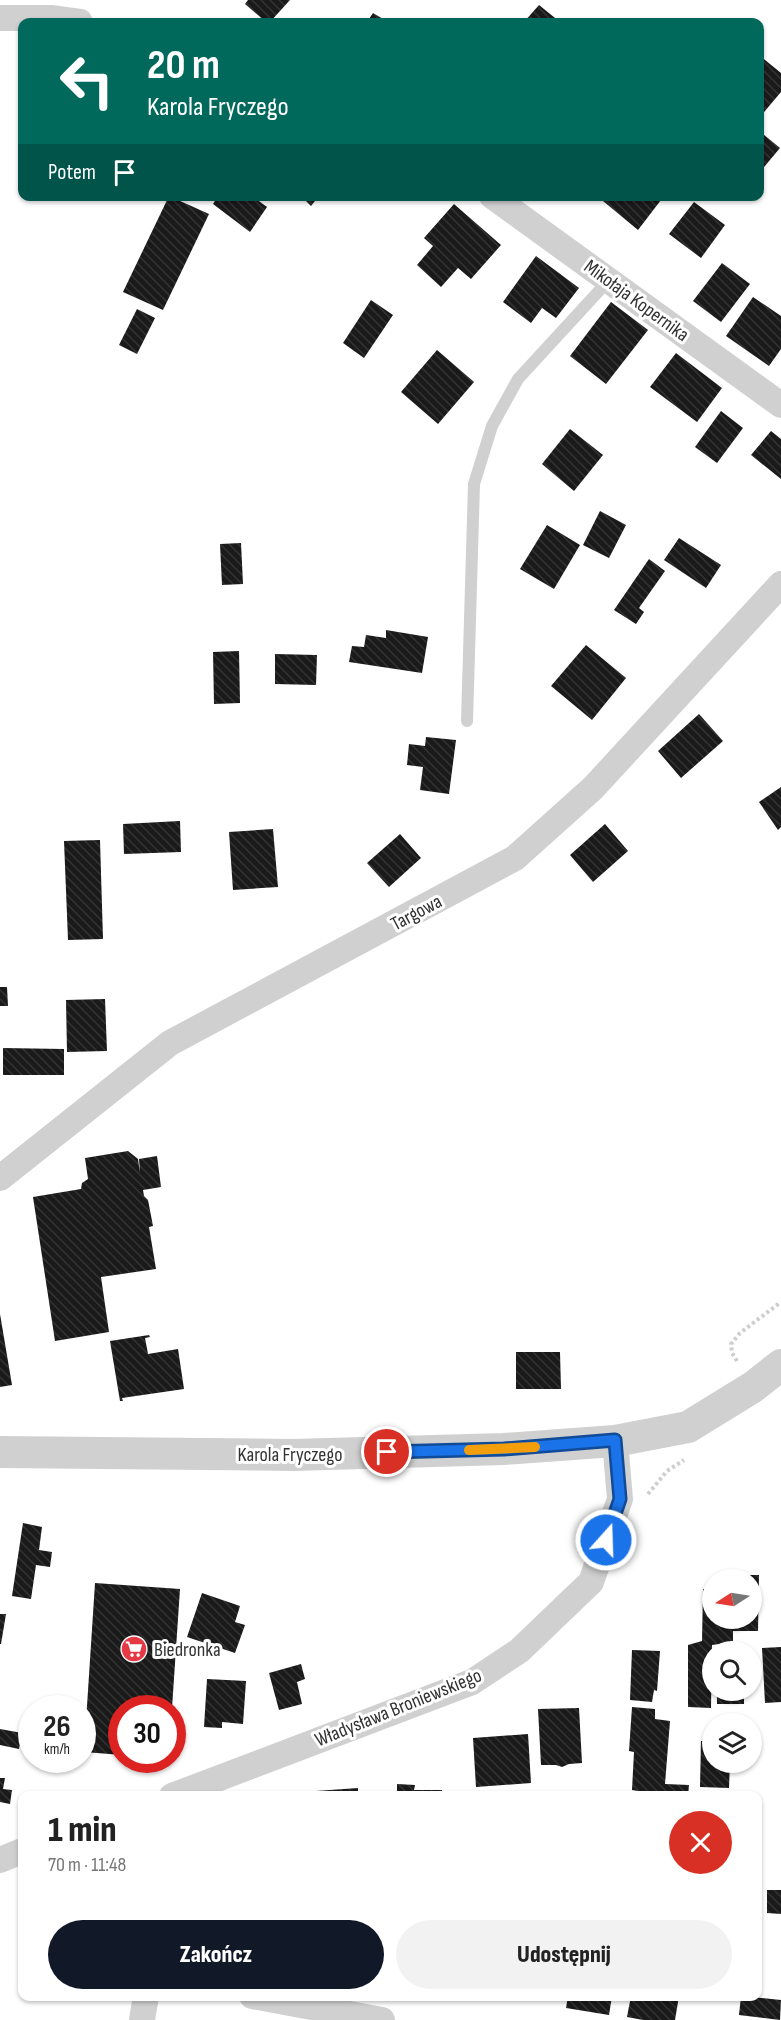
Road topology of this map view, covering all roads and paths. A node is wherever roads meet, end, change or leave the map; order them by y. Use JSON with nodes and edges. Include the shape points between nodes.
{"nodes":[{"id":1,"x":0,"y":18,"type":"edge"},
{"id":2,"x":18,"y":18,"type":"edge"},
{"id":3,"x":18,"y":18,"type":"edge"},
{"id":4,"x":51,"y":18,"type":"edge"},
{"id":5,"x":499,"y":201,"type":"edge"},
{"id":6,"x":609,"y":280,"type":"junction"},
{"id":7,"x":781,"y":405,"type":"edge"},
{"id":8,"x":781,"y":584,"type":"edge"},
{"id":9,"x":467,"y":721,"type":"dead end"},
{"id":10,"x":0,"y":1178,"type":"edge"},
{"id":11,"x":781,"y":1302,"type":"edge"},
{"id":12,"x":781,"y":1365,"type":"edge"},
{"id":13,"x":741,"y":1369,"type":"dead end"},
{"id":14,"x":615,"y":1440,"type":"junction"},
{"id":15,"x":0,"y":1452,"type":"edge"},
{"id":16,"x":185,"y":1791,"type":"edge"},
{"id":17,"x":18,"y":1853,"type":"edge"},
{"id":18,"x":0,"y":1860,"type":"edge"},
{"id":19,"x":145,"y":2001,"type":"edge"},
{"id":20,"x":279,"y":2001,"type":"edge"},
{"id":21,"x":142,"y":2020,"type":"edge"},
{"id":22,"x":382,"y":2020,"type":"edge"}],
"edges":[{"from":1,"to":2,"type":"street"},
{"from":3,"to":4,"type":"street"},
{"from":5,"to":6,"type":"street","name":"Mikołaja Kopernika"},
{"from":6,"to":7,"type":"street","name":"Mikołaja Kopernika"},
{"from":6,"to":9,"type":"lane","via":[[518,380],[492,426],[474,484]]},
{"from":8,"to":10,"type":"street","name":"Targowa","via":[[593,788],[515,858],[170,1043]]},
{"from":11,"to":13,"type":"path","via":[[731,1344]]},
{"from":12,"to":14,"type":"street","via":[[688,1427]]},
{"from":14,"to":15,"type":"street","name":"Karola Fryczego","via":[[504,1449],[293,1455]]},
{"from":14,"to":16,"type":"street","name":"Władysława Broniewskiego","via":[[620,1499],[591,1582],[519,1651],[472,1682]]},
{"from":17,"to":18,"type":"street"},
{"from":19,"to":21,"type":"street"},
{"from":20,"to":22,"type":"street"}]}
